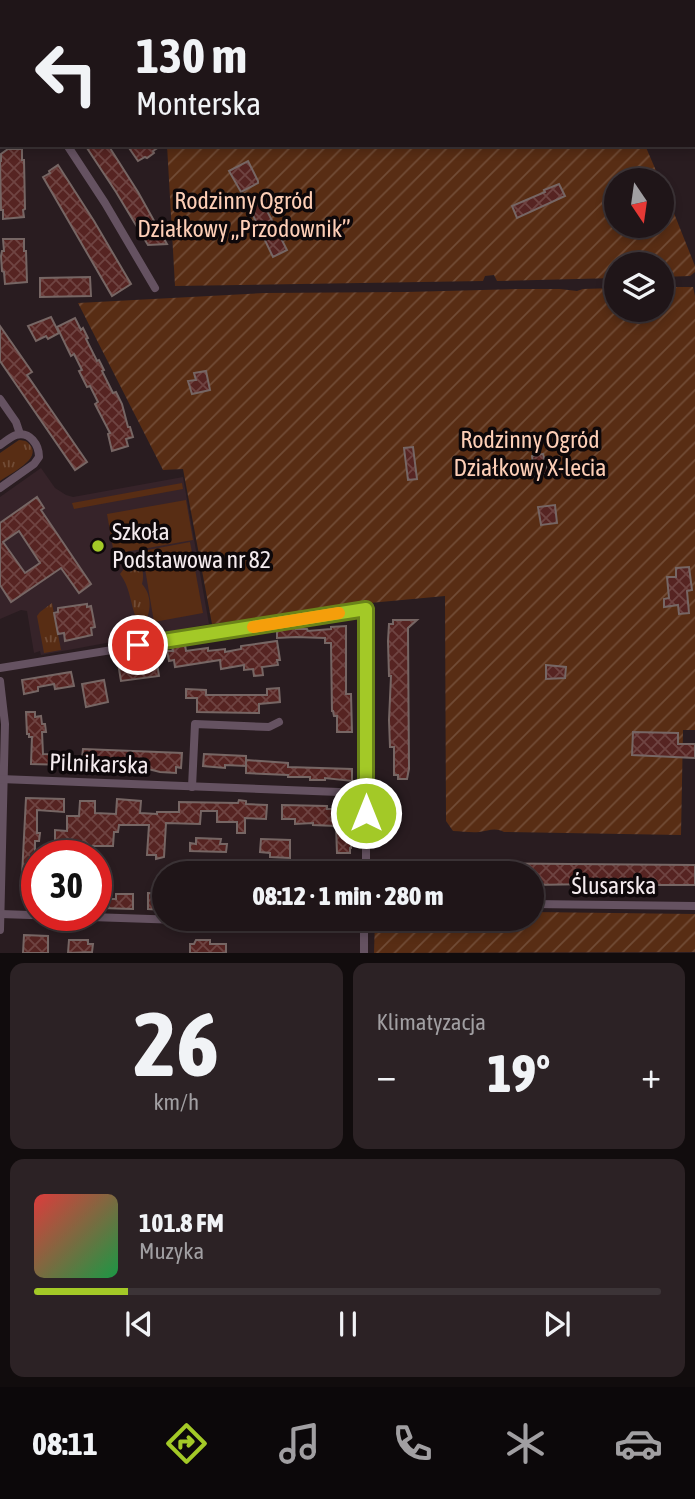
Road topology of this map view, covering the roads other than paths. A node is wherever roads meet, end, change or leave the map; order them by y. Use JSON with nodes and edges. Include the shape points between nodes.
{"nodes":[{"id":1,"x":68,"y":147,"type":"edge"},
{"id":2,"x":155,"y":288,"type":"dead end"},
{"id":3,"x":0,"y":399,"type":"edge"},
{"id":4,"x":20,"y":434,"type":"junction"},
{"id":5,"x":0,"y":445,"type":"edge"},
{"id":6,"x":0,"y":488,"type":"edge"},
{"id":7,"x":0,"y":668,"type":"edge"},
{"id":8,"x":0,"y":681,"type":"edge"},
{"id":9,"x":279,"y":722,"type":"dead end"},
{"id":10,"x":2,"y":780,"type":"edge"},
{"id":11,"x":192,"y":787,"type":"junction"},
{"id":12,"x":365,"y":793,"type":"junction"},
{"id":13,"x":366,"y":861,"type":"edge"},
{"id":14,"x":544,"y":905,"type":"edge"},
{"id":15,"x":695,"y":906,"type":"edge"},
{"id":16,"x":0,"y":914,"type":"edge"},
{"id":17,"x":152,"y":917,"type":"edge"},
{"id":18,"x":0,"y":929,"type":"edge"},
{"id":19,"x":365,"y":931,"type":"edge"},
{"id":20,"x":364,"y":953,"type":"edge"}],
"edges":[{"from":1,"to":2,"type":"street"},
{"from":3,"to":4,"type":"street"},
{"from":4,"to":5,"type":"street"},
{"from":4,"to":6,"type":"street","via":[[33,439],[39,457]]},
{"from":7,"to":12,"type":"street","via":[[366,609]]},
{"from":8,"to":10,"type":"street","via":[[5,724]]},
{"from":9,"to":11,"type":"street","via":[[269,727],[195,724]]},
{"from":10,"to":11,"type":"street","name":"Pilnikarska"},
{"from":10,"to":16,"type":"street"},
{"from":11,"to":12,"type":"street","name":"Pilnikarska"},
{"from":12,"to":13,"type":"street"},
{"from":14,"to":15,"type":"street","name":"Ślusarska"},
{"from":16,"to":17,"type":"street"},
{"from":16,"to":18,"type":"street"},
{"from":19,"to":20,"type":"street"}]}
